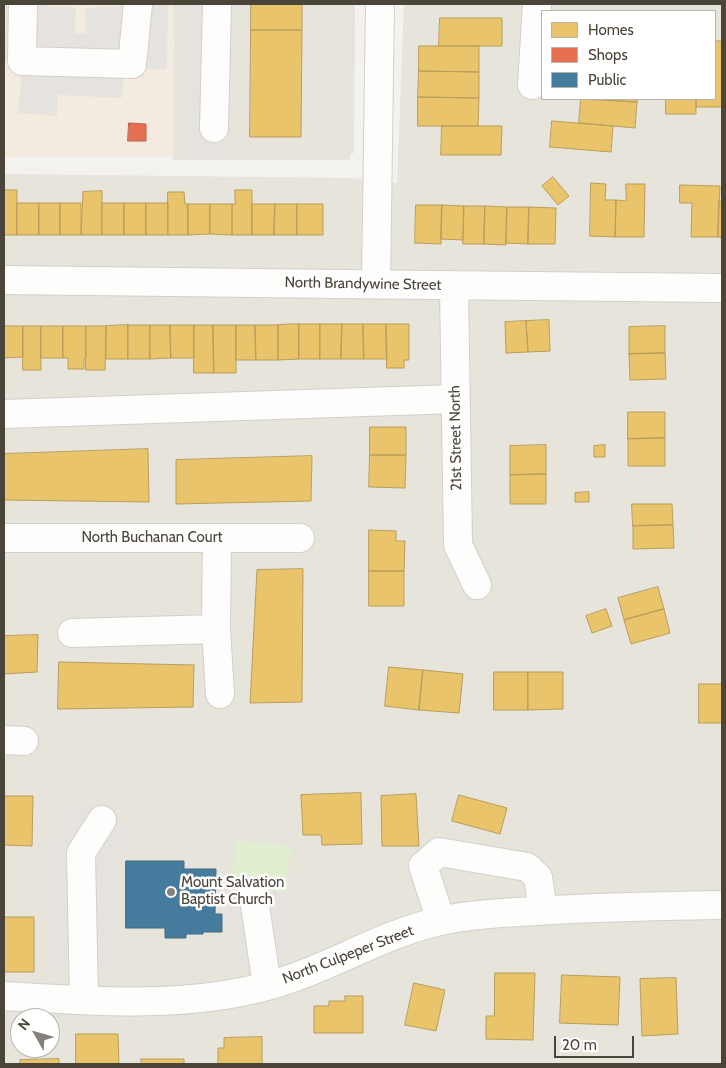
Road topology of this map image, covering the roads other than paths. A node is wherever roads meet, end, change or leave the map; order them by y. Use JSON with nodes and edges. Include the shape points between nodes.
{"nodes":[{"id":1,"x":23,"y":4,"type":"edge"},
{"id":2,"x":138,"y":4,"type":"edge"},
{"id":3,"x":217,"y":4,"type":"edge"},
{"id":4,"x":380,"y":4,"type":"edge"},
{"id":5,"x":536,"y":4,"type":"edge"},
{"id":6,"x":532,"y":85,"type":"dead end"},
{"id":7,"x":214,"y":128,"type":"dead end"},
{"id":8,"x":4,"y":280,"type":"edge"},
{"id":9,"x":376,"y":283,"type":"junction"},
{"id":10,"x":454,"y":286,"type":"junction"},
{"id":11,"x":722,"y":288,"type":"edge"},
{"id":12,"x":456,"y":398,"type":"junction"},
{"id":13,"x":4,"y":414,"type":"edge"},
{"id":14,"x":4,"y":538,"type":"edge"},
{"id":15,"x":217,"y":538,"type":"junction"},
{"id":16,"x":300,"y":538,"type":"dead end"},
{"id":17,"x":477,"y":585,"type":"dead end"},
{"id":18,"x":216,"y":629,"type":"junction"},
{"id":19,"x":72,"y":633,"type":"dead end"},
{"id":20,"x":220,"y":694,"type":"dead end"},
{"id":21,"x":102,"y":820,"type":"dead end"},
{"id":22,"x":253,"y":892,"type":"dead end"},
{"id":23,"x":722,"y":905,"type":"edge"},
{"id":24,"x":543,"y":910,"type":"junction"},
{"id":25,"x":441,"y":921,"type":"junction"},
{"id":26,"x":267,"y":986,"type":"junction"},
{"id":27,"x":4,"y":996,"type":"edge"},
{"id":28,"x":84,"y":1000,"type":"junction"}],
"edges":[{"from":1,"to":2,"type":"street","via":[[22,61],[132,64]]},
{"from":3,"to":7,"type":"street"},
{"from":4,"to":9,"type":"street"},
{"from":5,"to":6,"type":"street"},
{"from":8,"to":9,"type":"street","name":"North Brandywine Street"},
{"from":9,"to":10,"type":"street","name":"North Brandywine Street"},
{"from":10,"to":11,"type":"street","name":"North Brandywine Street"},
{"from":10,"to":12,"type":"street","name":"21st Street North"},
{"from":12,"to":13,"type":"street"},
{"from":12,"to":17,"type":"street","name":"21st Street North","via":[[458,546]]},
{"from":14,"to":15,"type":"street","name":"North Buchanan Court"},
{"from":15,"to":16,"type":"street","name":"North Buchanan Court"},
{"from":15,"to":18,"type":"street"},
{"from":18,"to":19,"type":"street"},
{"from":18,"to":20,"type":"street"},
{"from":21,"to":28,"type":"street","via":[[81,853]]},
{"from":22,"to":26,"type":"street"},
{"from":23,"to":24,"type":"street","name":"North Culpeper Street"},
{"from":24,"to":25,"type":"street","name":"North Culpeper Street"},
{"from":24,"to":25,"type":"street","via":[[538,877],[527,867],[439,852],[424,866]]},
{"from":25,"to":26,"type":"street","name":"North Culpeper Street","via":[[398,933]]},
{"from":26,"to":28,"type":"street","name":"North Culpeper Street","via":[[173,1000]]},
{"from":27,"to":28,"type":"street","name":"North Culpeper Street"}]}
